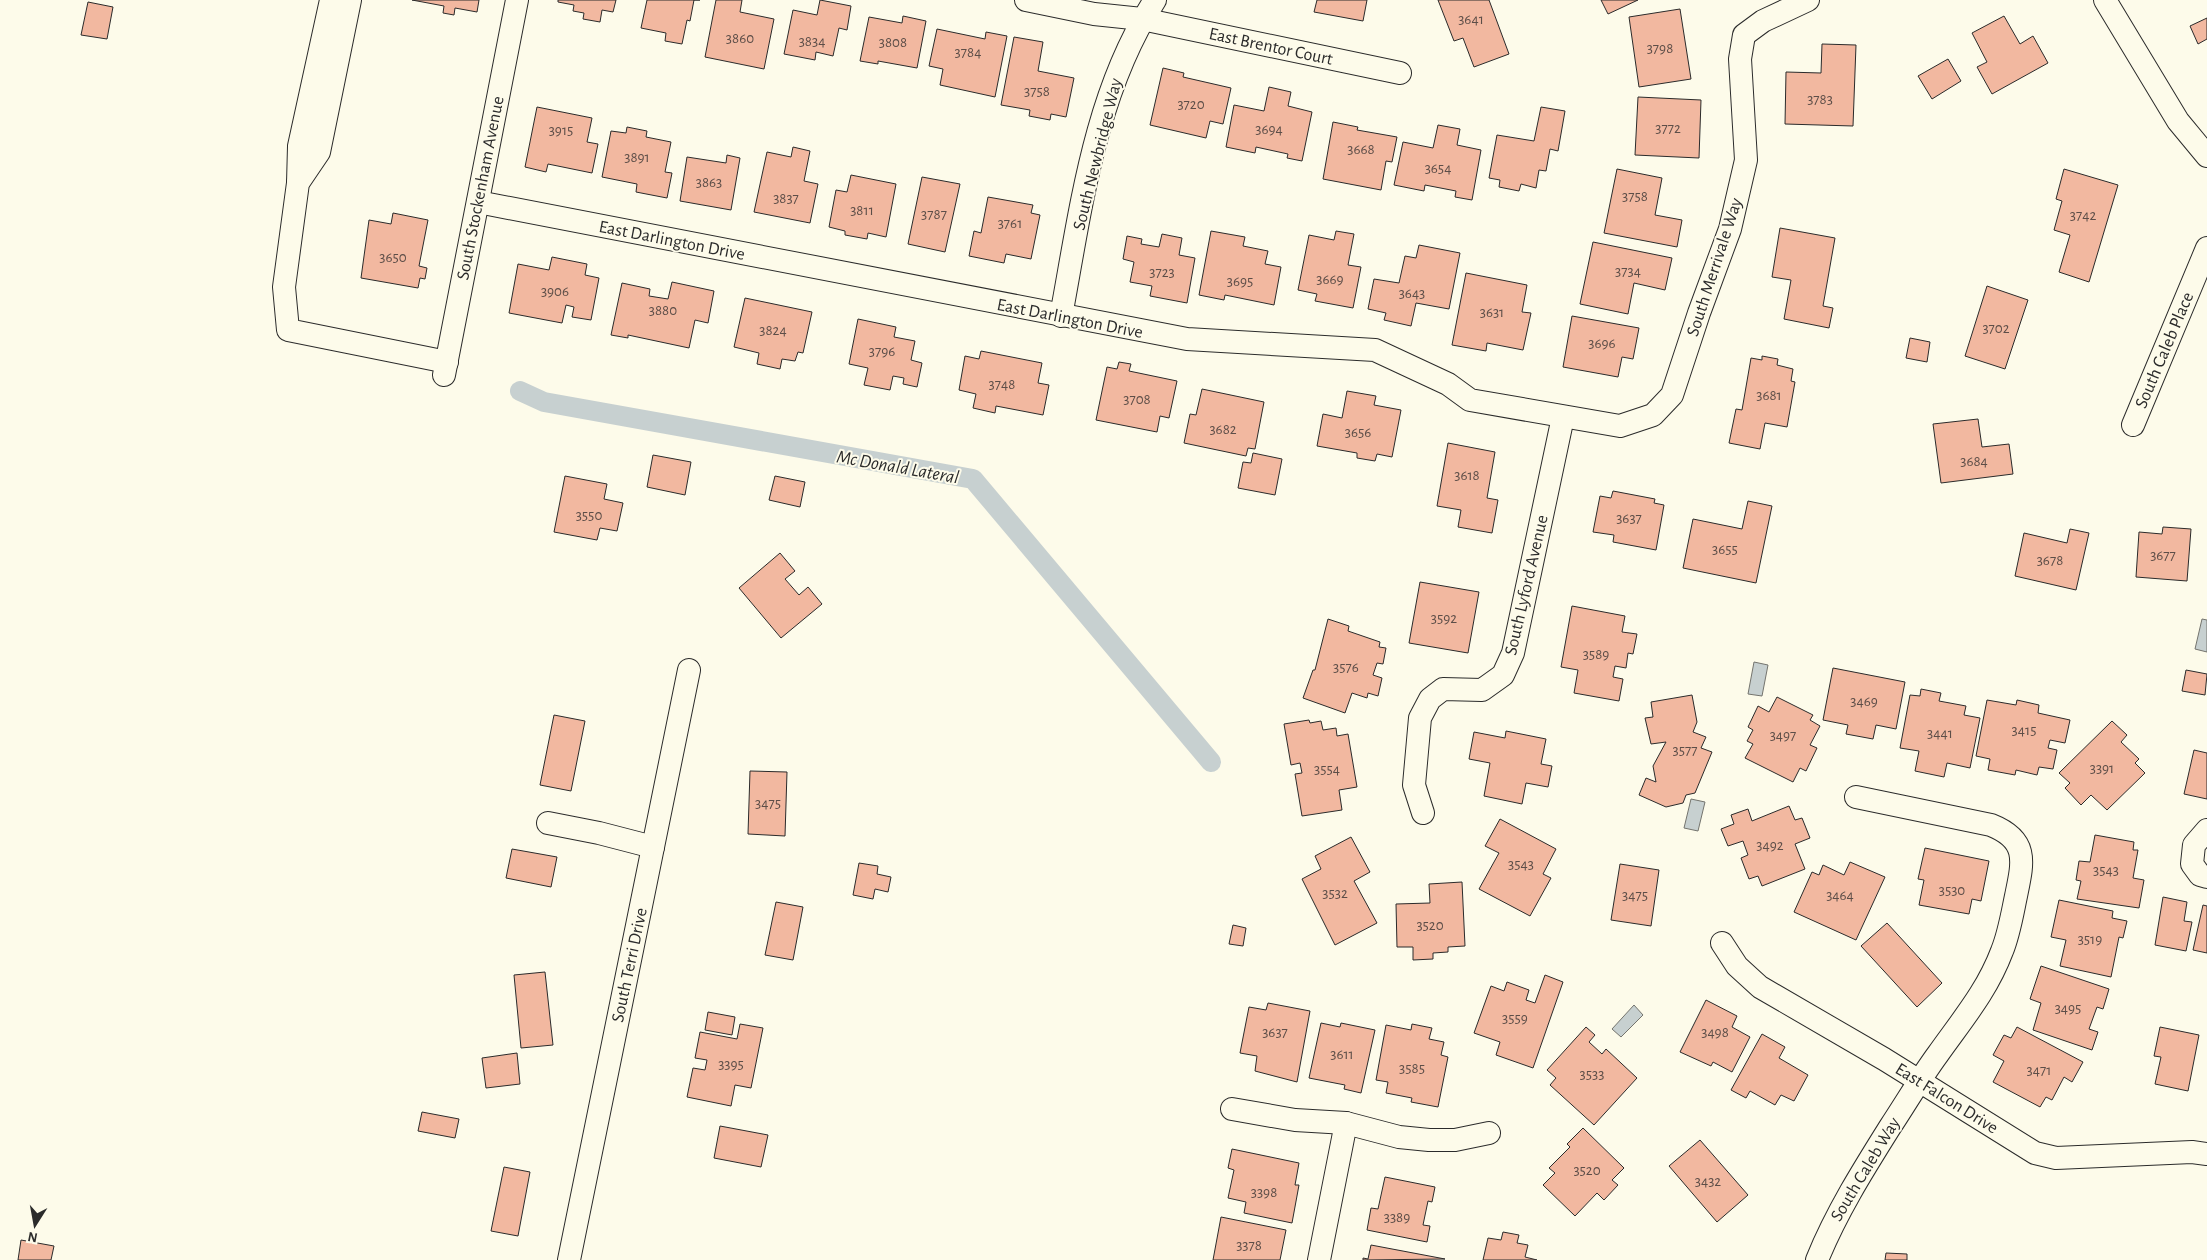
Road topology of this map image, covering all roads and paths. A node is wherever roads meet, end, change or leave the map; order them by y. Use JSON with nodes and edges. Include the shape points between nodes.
{"nodes":[{"id":1,"x":331,"y":0,"type":"edge"},
{"id":2,"x":350,"y":0,"type":"edge"},
{"id":3,"x":517,"y":0,"type":"edge"},
{"id":4,"x":1026,"y":0,"type":"edge"},
{"id":5,"x":1154,"y":0,"type":"edge"},
{"id":6,"x":1808,"y":0,"type":"edge"},
{"id":7,"x":2105,"y":0,"type":"edge"},
{"id":8,"x":1142,"y":19,"type":"junction"},
{"id":9,"x":1400,"y":73,"type":"dead end"},
{"id":10,"x":2207,"y":156,"type":"edge"},
{"id":11,"x":298,"y":183,"type":"junction"},
{"id":12,"x":478,"y":202,"type":"junction"},
{"id":13,"x":2207,"y":248,"type":"edge"},
{"id":14,"x":1061,"y":316,"type":"junction"},
{"id":15,"x":1653,"y":415,"type":"joint"},
{"id":16,"x":1563,"y":418,"type":"junction"},
{"id":17,"x":2133,"y":425,"type":"dead end"},
{"id":18,"x":689,"y":670,"type":"dead end"},
{"id":19,"x":1856,"y":797,"type":"dead end"},
{"id":20,"x":1423,"y":812,"type":"dead end"},
{"id":21,"x":548,"y":823,"type":"dead end"},
{"id":22,"x":2207,"y":830,"type":"edge"},
{"id":23,"x":653,"y":847,"type":"junction"},
{"id":24,"x":2207,"y":877,"type":"edge"},
{"id":25,"x":1722,"y":943,"type":"dead end"},
{"id":26,"x":1919,"y":1082,"type":"junction"},
{"id":27,"x":1232,"y":1109,"type":"dead end"},
{"id":28,"x":1346,"y":1123,"type":"junction"},
{"id":29,"x":1490,"y":1133,"type":"dead end"},
{"id":30,"x":2207,"y":1154,"type":"edge"},
{"id":31,"x":569,"y":1260,"type":"edge"},
{"id":32,"x":1319,"y":1260,"type":"edge"},
{"id":33,"x":1817,"y":1260,"type":"edge"}],
"edges":[{"from":1,"to":11,"type":"street","via":[[299,146]]},
{"from":2,"to":11,"type":"street","via":[[319,152]]},
{"from":3,"to":12,"type":"street","name":"South Stockenham Avenue"},
{"from":4,"to":8,"type":"street","name":"East Brentor Court","via":[[1094,14]]},
{"from":5,"to":8,"type":"street","name":"South Newbridge Way"},
{"from":6,"to":15,"type":"street","name":"South Merrivale Way","via":[[1763,21],[1744,35],[1740,59],[1746,160],[1730,229],[1698,313],[1672,395]]},
{"from":7,"to":10,"type":"street","via":[[2178,122]]},
{"from":8,"to":9,"type":"street","name":"East Brentor Court"},
{"from":8,"to":14,"type":"street","name":"South Newbridge Way","via":[[1108,95],[1079,218]]},
{"from":11,"to":12,"type":"street","name":"South Stockenham Avenue","via":[[284,286],[288,330],[445,369]]},
{"from":12,"to":14,"type":"street","name":"East Darlington Drive"},
{"from":13,"to":17,"type":"street","name":"South Caleb Place"},
{"from":14,"to":16,"type":"street","name":"East Darlington Drive","via":[[1187,340],[1375,350],[1448,384],[1470,400]]},
{"from":15,"to":16,"type":"street","name":"East Darlington Drive","via":[[1620,426]]},
{"from":16,"to":20,"type":"street","name":"South Lyford Avenue","via":[[1513,653],[1503,675],[1482,690],[1443,689],[1430,699],[1420,718],[1414,785]]},
{"from":18,"to":23,"type":"street","name":"South Terri Drive"},
{"from":19,"to":26,"type":"street","via":[[1991,825],[2004,830],[2021,852],[2022,870],[2002,952],[1974,1007]]},
{"from":21,"to":23,"type":"street"},
{"from":22,"to":24,"type":"street","via":[[2194,845],[2192,864],[2200,875]]},
{"from":23,"to":31,"type":"street","name":"South Terri Drive"},
{"from":25,"to":26,"type":"street","name":"East Falcon Drive","via":[[1737,966],[1760,987]]},
{"from":26,"to":30,"type":"street","name":"East Falcon Drive","via":[[2034,1152],[2049,1156]]},
{"from":26,"to":33,"type":"street","name":"South Caleb Way","via":[[1830,1228]]},
{"from":27,"to":28,"type":"street","via":[[1295,1120]]},
{"from":28,"to":29,"type":"street","via":[[1399,1137],[1429,1140],[1455,1140]]},
{"from":28,"to":32,"type":"street"}]}
